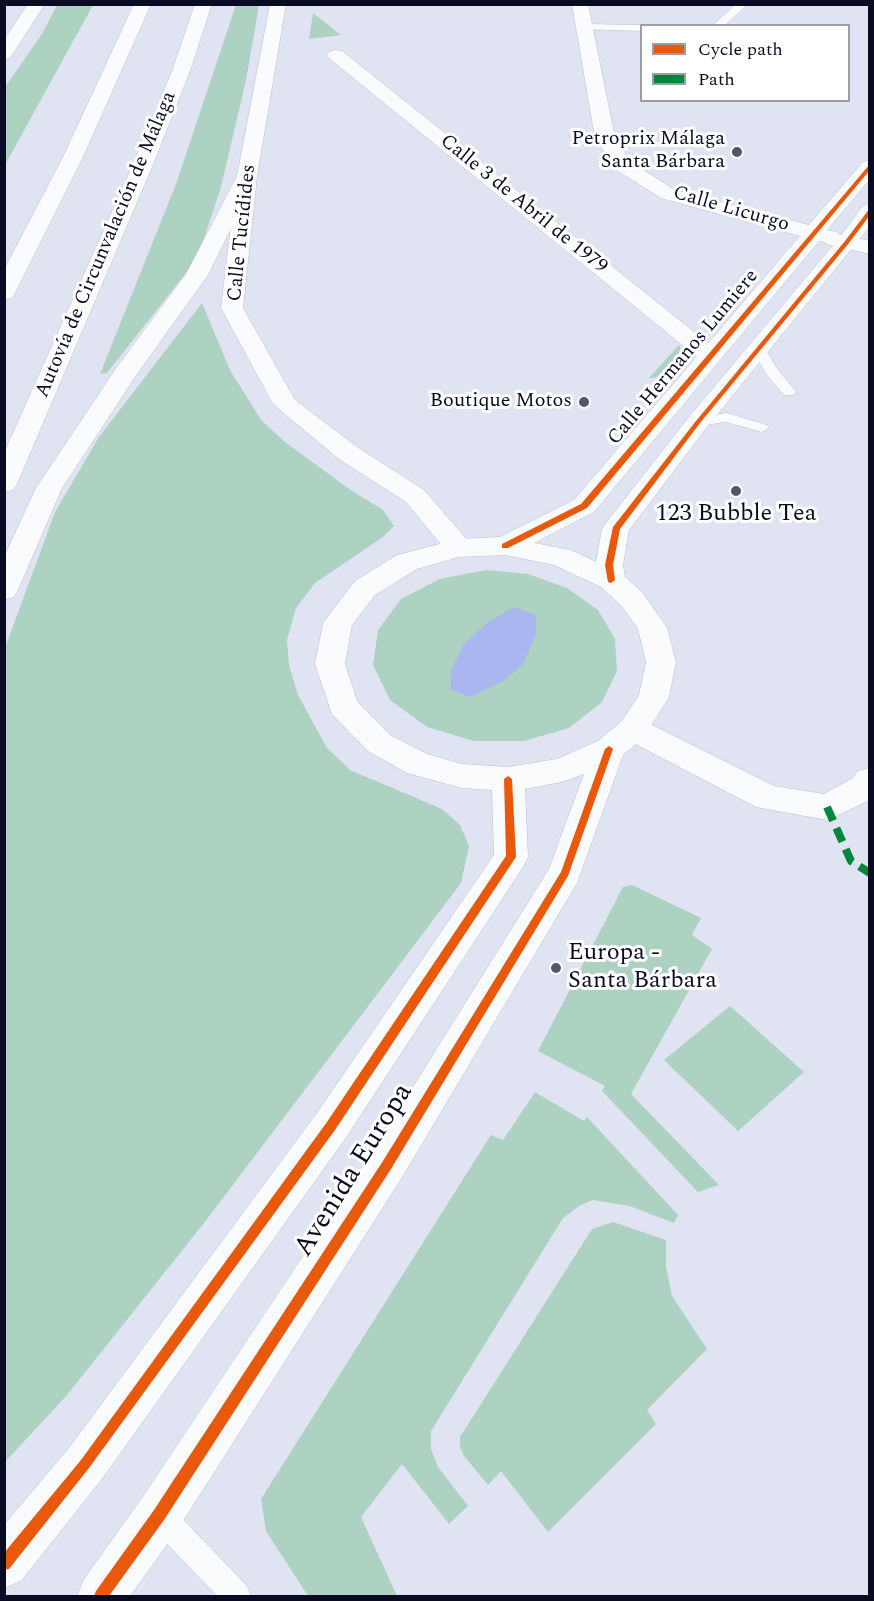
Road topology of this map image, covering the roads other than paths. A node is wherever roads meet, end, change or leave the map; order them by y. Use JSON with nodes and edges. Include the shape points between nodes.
{"nodes":[{"id":1,"x":37,"y":4,"type":"edge"},
{"id":2,"x":143,"y":4,"type":"edge"},
{"id":3,"x":204,"y":4,"type":"edge"},
{"id":4,"x":278,"y":4,"type":"edge"},
{"id":5,"x":580,"y":4,"type":"edge"},
{"id":6,"x":743,"y":4,"type":"edge"},
{"id":7,"x":719,"y":24,"type":"edge"},
{"id":8,"x":584,"y":27,"type":"junction"},
{"id":9,"x":640,"y":27,"type":"edge"},
{"id":10,"x":4,"y":54,"type":"edge"},
{"id":11,"x":336,"y":55,"type":"dead end"},
{"id":12,"x":870,"y":166,"type":"edge"},
{"id":13,"x":248,"y":176,"type":"junction"},
{"id":14,"x":870,"y":210,"type":"edge"},
{"id":15,"x":840,"y":240,"type":"edge"},
{"id":16,"x":4,"y":293,"type":"edge"},
{"id":17,"x":758,"y":348,"type":"junction"},
{"id":18,"x":710,"y":356,"type":"junction"},
{"id":19,"x":789,"y":393,"type":"dead end"},
{"id":20,"x":698,"y":422,"type":"junction"},
{"id":21,"x":762,"y":428,"type":"dead end"},
{"id":22,"x":4,"y":484,"type":"edge"},
{"id":23,"x":505,"y":546,"type":"junction"},
{"id":24,"x":459,"y":548,"type":"junction"},
{"id":25,"x":611,"y":580,"type":"junction"},
{"id":26,"x":4,"y":591,"type":"edge"},
{"id":27,"x":621,"y":739,"type":"junction"},
{"id":28,"x":508,"y":779,"type":"junction"},
{"id":29,"x":870,"y":780,"type":"edge"},
{"id":30,"x":159,"y":1515,"type":"junction"},
{"id":31,"x":4,"y":1564,"type":"edge"},
{"id":32,"x":101,"y":1596,"type":"edge"},
{"id":33,"x":237,"y":1596,"type":"edge"}],
"edges":[{"from":1,"to":10,"type":"main road"},
{"from":2,"to":16,"type":"main road","via":[[73,157]]},
{"from":3,"to":22,"type":"main road","name":"Autovía de Circunvalación de Málaga","via":[[142,167]]},
{"from":4,"to":13,"type":"main road","name":"Calle Tucídides"},
{"from":5,"to":8,"type":"main road","name":"Calle Licurgo"},
{"from":6,"to":7,"type":"lane"},
{"from":8,"to":9,"type":"lane"},
{"from":8,"to":15,"type":"main road","name":"Calle Licurgo","via":[[605,138],[625,167],[668,194]]},
{"from":11,"to":18,"type":"main road","name":"Calle 3 de Abril de 1979"},
{"from":12,"to":15,"type":"main road","name":"Calle Hermanos Lumiere"},
{"from":13,"to":24,"type":"main road","name":"Calle Tucídides","via":[[232,308],[285,404],[348,453],[415,496]]},
{"from":13,"to":26,"type":"main road","via":[[197,275],[49,488]]},
{"from":14,"to":15,"type":"main road","name":"Calle Hermanos Lumiere"},
{"from":15,"to":17,"type":"main road","name":"Calle Hermanos Lumiere"},
{"from":15,"to":18,"type":"main road","name":"Calle Hermanos Lumiere"},
{"from":17,"to":19,"type":"lane"},
{"from":17,"to":20,"type":"main road","name":"Calle Hermanos Lumiere"},
{"from":18,"to":23,"type":"main road","name":"Calle Hermanos Lumiere","via":[[584,506]]},
{"from":20,"to":21,"type":"lane","via":[[727,417]]},
{"from":20,"to":25,"type":"main road","name":"Calle Hermanos Lumiere","via":[[616,530],[609,565]]},
{"from":23,"to":24,"type":"main road"},
{"from":23,"to":25,"type":"main road","name":"Avenida Europa","via":[[561,557]]},
{"from":24,"to":28,"type":"main road","via":[[407,562],[365,588],[338,623],[330,664],[344,706],[379,743],[418,764],[462,776]]},
{"from":25,"to":27,"type":"main road","name":"Avenida Europa","via":[[632,599],[652,628],[661,662],[654,697]]},
{"from":27,"to":28,"type":"main road","via":[[562,770]]},
{"from":27,"to":29,"type":"main road","via":[[768,798],[827,807],[865,787]]},
{"from":27,"to":30,"type":"main road","name":"Avenida Europa","via":[[565,873],[387,1165]]},
{"from":28,"to":31,"type":"main road","name":"Avenida Europa","via":[[511,857],[331,1126],[86,1464]]},
{"from":30,"to":32,"type":"main road","name":"Avenida Europa"},
{"from":30,"to":33,"type":"lane"}]}
